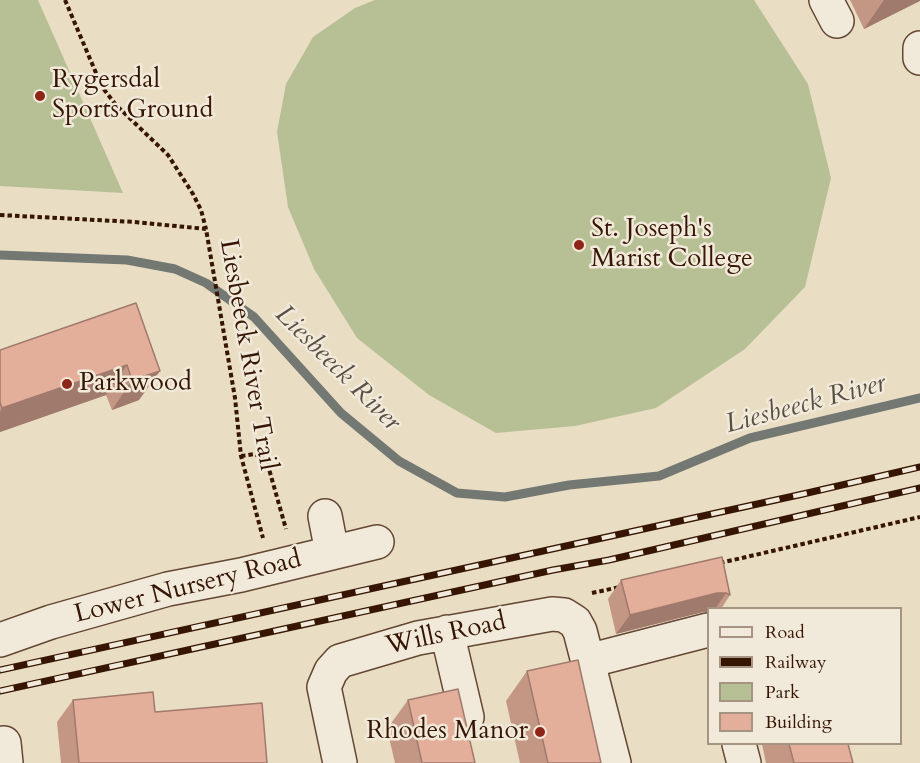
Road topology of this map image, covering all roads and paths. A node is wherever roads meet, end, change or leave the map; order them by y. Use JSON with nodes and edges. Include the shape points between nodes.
{"nodes":[{"id":1,"x":65,"y":0,"type":"edge"},
{"id":2,"x":920,"y":48,"type":"edge"},
{"id":3,"x":920,"y":58,"type":"edge"},
{"id":4,"x":0,"y":215,"type":"edge"},
{"id":5,"x":206,"y":229,"type":"junction"},
{"id":6,"x":241,"y":456,"type":"junction"},
{"id":7,"x":325,"y":516,"type":"dead end"},
{"id":8,"x":920,"y":517,"type":"edge"},
{"id":9,"x":377,"y":542,"type":"dead end"},
{"id":10,"x":265,"y":548,"type":"dead end"},
{"id":11,"x":332,"y":552,"type":"junction"},
{"id":12,"x":295,"y":561,"type":"junction"},
{"id":13,"x":719,"y":564,"type":"edge"},
{"id":14,"x":628,"y":585,"type":"edge"},
{"id":15,"x":575,"y":622,"type":"junction"},
{"id":16,"x":707,"y":630,"type":"edge"},
{"id":17,"x":447,"y":632,"type":"junction"},
{"id":18,"x":0,"y":640,"type":"edge"},
{"id":19,"x":588,"y":661,"type":"junction"},
{"id":20,"x":467,"y":717,"type":"edge"},
{"id":21,"x":739,"y":745,"type":"edge"},
{"id":22,"x":340,"y":763,"type":"edge"},
{"id":23,"x":614,"y":763,"type":"edge"},
{"id":24,"x":744,"y":763,"type":"edge"}],
"edges":[{"from":1,"to":5,"type":"path","via":[[102,87],[168,155],[193,194]]},
{"from":2,"to":3,"type":"street"},
{"from":4,"to":5,"type":"path","name":"Liesbeeck River Trail"},
{"from":5,"to":6,"type":"path","name":"Liesbeeck River Trail"},
{"from":6,"to":10,"type":"path","name":"Liesbeeck River Trail"},
{"from":6,"to":12,"type":"path","via":[[255,454],[270,468]]},
{"from":7,"to":11,"type":"street"},
{"from":8,"to":13,"type":"path"},
{"from":9,"to":11,"type":"street","name":"Lower Nursery Road"},
{"from":11,"to":12,"type":"street","name":"Lower Nursery Road"},
{"from":12,"to":18,"type":"street","name":"Lower Nursery Road","via":[[168,589]]},
{"from":14,"to":15,"type":"path","via":[[583,596]]},
{"from":15,"to":17,"type":"street","name":"Wills Road","via":[[552,614]]},
{"from":15,"to":19,"type":"street"},
{"from":16,"to":19,"type":"street"},
{"from":17,"to":20,"type":"street"},
{"from":17,"to":22,"type":"street","name":"Wills Road","via":[[340,661],[331,671],[324,687],[325,699]]},
{"from":19,"to":23,"type":"street"},
{"from":21,"to":24,"type":"street"}]}
